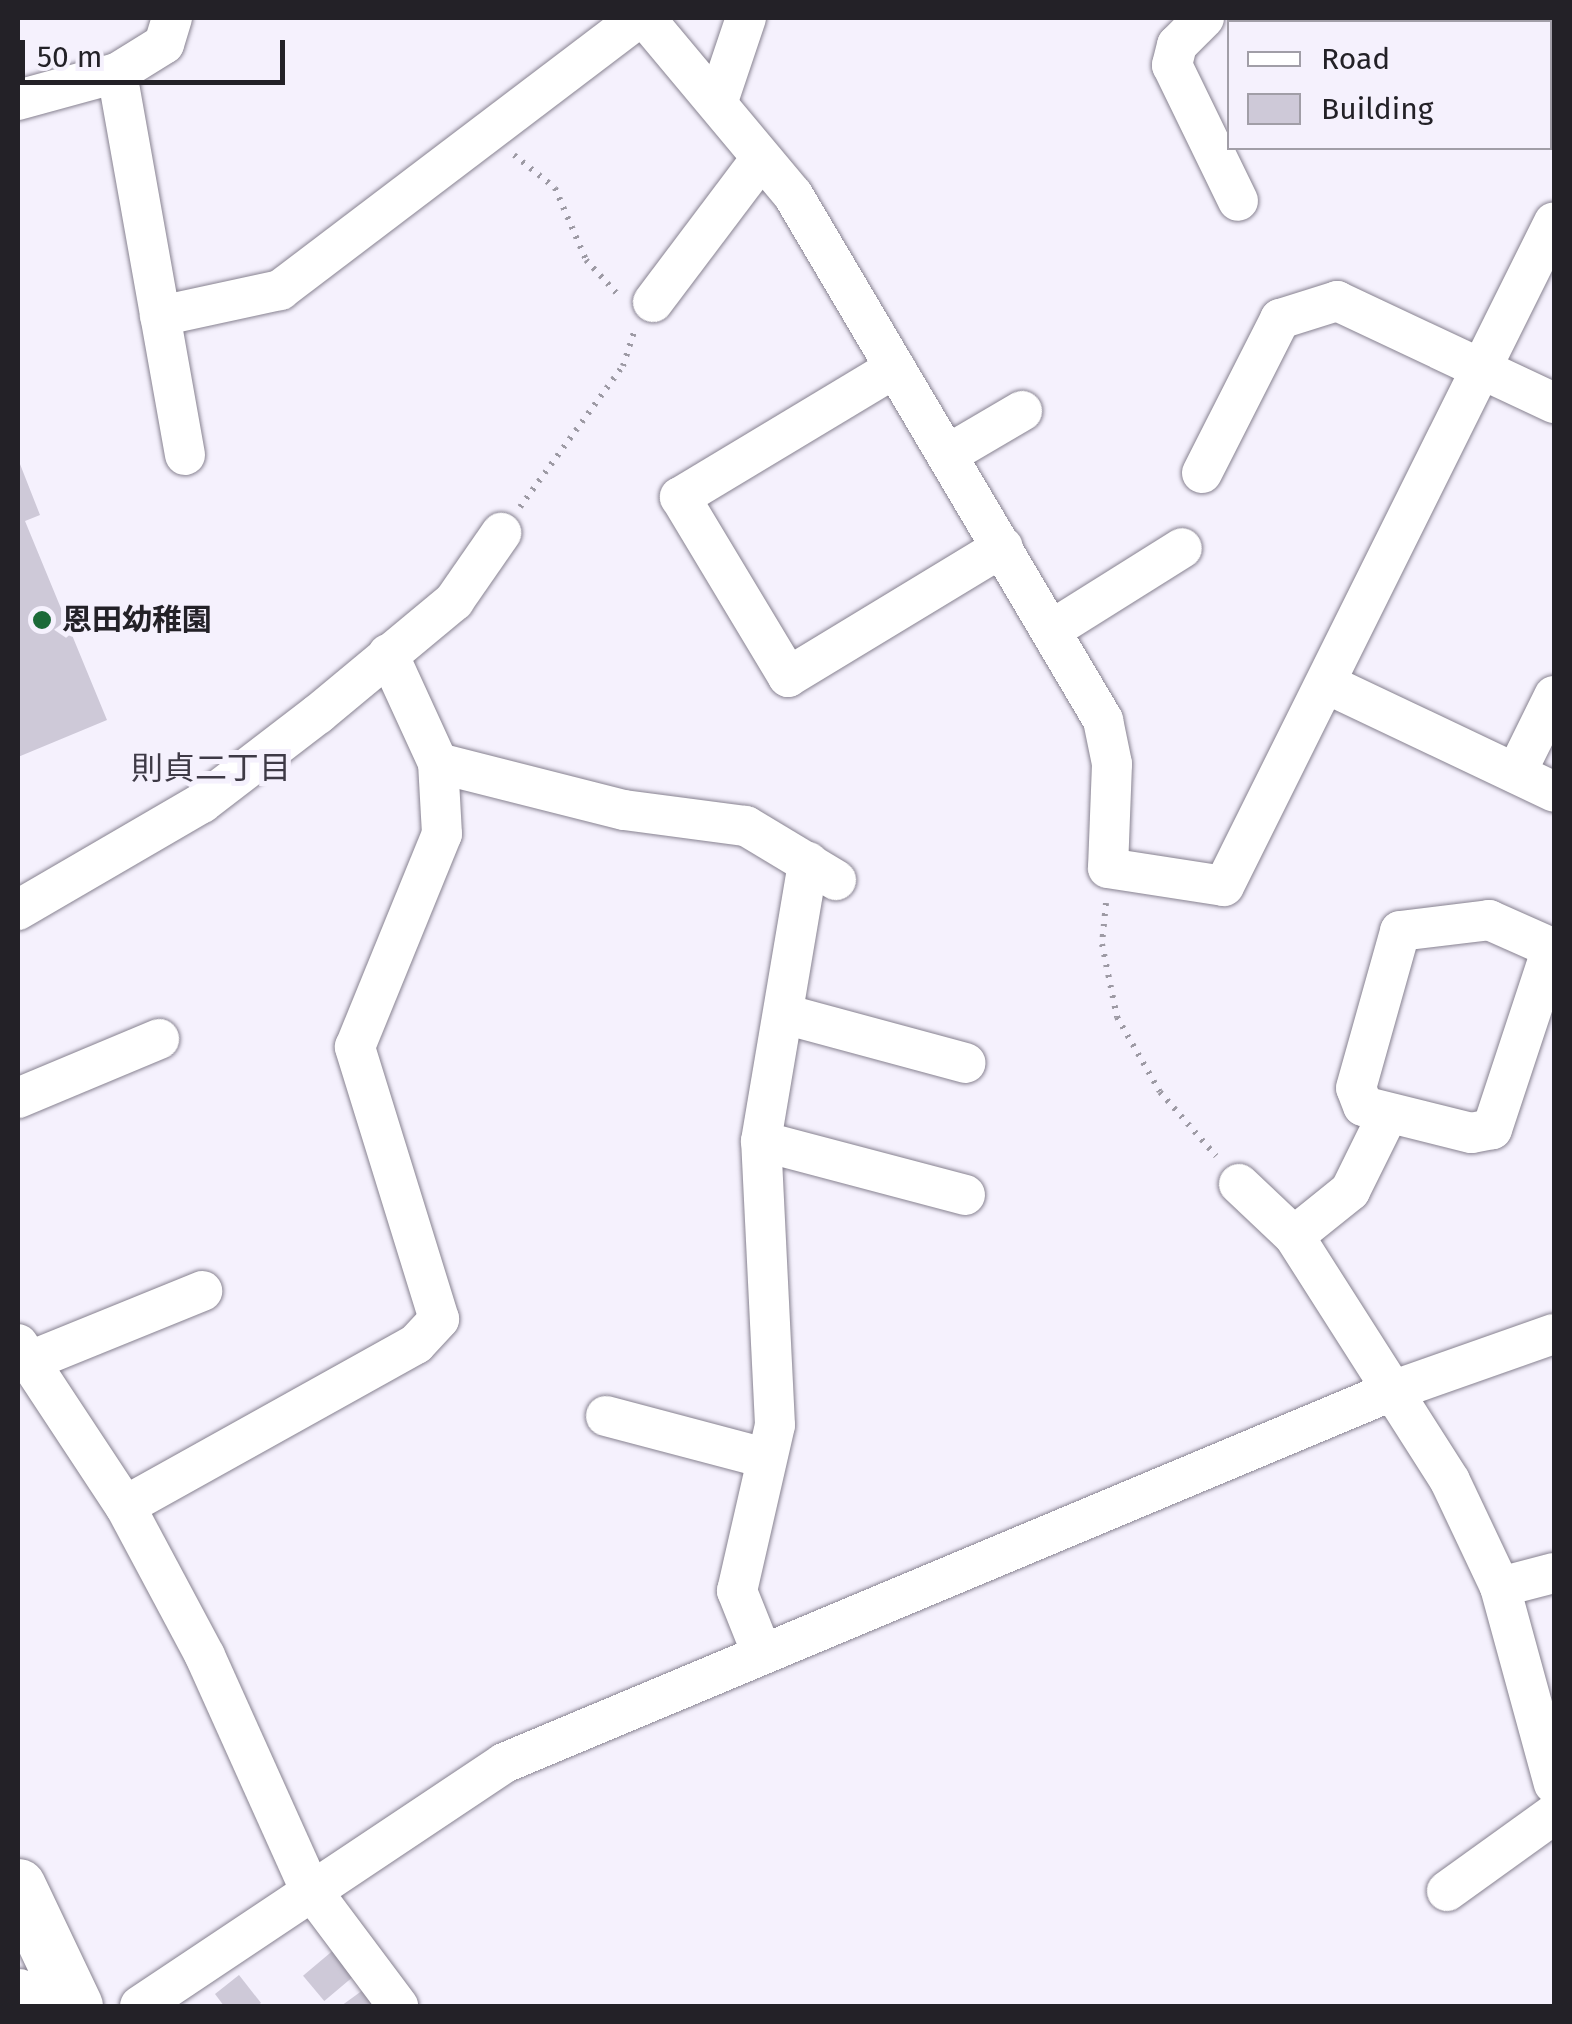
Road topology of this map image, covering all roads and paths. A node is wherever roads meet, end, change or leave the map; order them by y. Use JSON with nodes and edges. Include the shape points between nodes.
{"nodes":[{"id":1,"x":172,"y":18,"type":"edge"},
{"id":2,"x":638,"y":18,"type":"edge"},
{"id":3,"x":645,"y":18,"type":"edge"},
{"id":4,"x":746,"y":18,"type":"edge"},
{"id":5,"x":1204,"y":18,"type":"edge"},
{"id":6,"x":116,"y":73,"type":"junction"},
{"id":7,"x":18,"y":100,"type":"edge"},
{"id":8,"x":718,"y":101,"type":"junction"},
{"id":9,"x":482,"y":139,"type":"junction"},
{"id":10,"x":760,"y":160,"type":"junction"},
{"id":11,"x":1238,"y":201,"type":"dead end"},
{"id":12,"x":1554,"y":222,"type":"edge"},
{"id":13,"x":638,"y":308,"type":"junction"},
{"id":14,"x":160,"y":316,"type":"junction"},
{"id":15,"x":895,"y":368,"type":"junction"},
{"id":16,"x":1485,"y":369,"type":"junction"},
{"id":17,"x":1554,"y":403,"type":"edge"},
{"id":18,"x":1022,"y":411,"type":"dead end"},
{"id":19,"x":186,"y":455,"type":"dead end"},
{"id":20,"x":947,"y":455,"type":"junction"},
{"id":21,"x":1202,"y":473,"type":"dead end"},
{"id":22,"x":501,"y":533,"type":"joint"},
{"id":23,"x":1002,"y":547,"type":"junction"},
{"id":24,"x":1182,"y":548,"type":"dead end"},
{"id":25,"x":1053,"y":629,"type":"junction"},
{"id":26,"x":388,"y":654,"type":"junction"},
{"id":27,"x":1329,"y":685,"type":"junction"},
{"id":28,"x":1554,"y":696,"type":"edge"},
{"id":29,"x":438,"y":762,"type":"junction"},
{"id":30,"x":1516,"y":773,"type":"junction"},
{"id":31,"x":1554,"y":792,"type":"edge"},
{"id":32,"x":1108,"y":868,"type":"junction"},
{"id":33,"x":18,"y":910,"type":"edge"},
{"id":34,"x":784,"y":1014,"type":"junction"},
{"id":35,"x":159,"y":1039,"type":"dead end"},
{"id":36,"x":965,"y":1063,"type":"dead end"},
{"id":37,"x":18,"y":1098,"type":"edge"},
{"id":38,"x":1388,"y":1114,"type":"junction"},
{"id":39,"x":761,"y":1141,"type":"junction"},
{"id":40,"x":1240,"y":1184,"type":"joint"},
{"id":41,"x":965,"y":1195,"type":"dead end"},
{"id":42,"x":1294,"y":1236,"type":"junction"},
{"id":43,"x":202,"y":1292,"type":"dead end"},
{"id":44,"x":1554,"y":1334,"type":"edge"},
{"id":45,"x":24,"y":1353,"type":"edge"},
{"id":46,"x":1389,"y":1392,"type":"junction"},
{"id":47,"x":606,"y":1416,"type":"dead end"},
{"id":48,"x":766,"y":1458,"type":"junction"},
{"id":49,"x":124,"y":1506,"type":"junction"},
{"id":50,"x":1554,"y":1573,"type":"edge"},
{"id":51,"x":1500,"y":1588,"type":"junction"},
{"id":52,"x":761,"y":1651,"type":"junction"},
{"id":53,"x":1554,"y":1784,"type":"edge"},
{"id":54,"x":1554,"y":1814,"type":"edge"},
{"id":55,"x":18,"y":1886,"type":"edge"},
{"id":56,"x":309,"y":1887,"type":"junction"},
{"id":57,"x":1447,"y":1891,"type":"dead end"},
{"id":58,"x":18,"y":1996,"type":"edge"},
{"id":59,"x":22,"y":2006,"type":"edge"},
{"id":60,"x":74,"y":2006,"type":"edge"},
{"id":61,"x":140,"y":2006,"type":"edge"},
{"id":62,"x":398,"y":2006,"type":"edge"}],
"edges":[{"from":1,"to":6,"type":"street","via":[[164,44]]},
{"from":2,"to":9,"type":"street"},
{"from":3,"to":8,"type":"street"},
{"from":4,"to":8,"type":"street"},
{"from":5,"to":11,"type":"street","via":[[1177,44],[1172,65]]},
{"from":6,"to":7,"type":"street"},
{"from":6,"to":14,"type":"street"},
{"from":8,"to":10,"type":"street"},
{"from":9,"to":13,"type":"path","via":[[555,188],[586,260]]},
{"from":9,"to":14,"type":"street","via":[[280,290]]},
{"from":10,"to":13,"type":"street"},
{"from":10,"to":15,"type":"street","via":[[793,195]]},
{"from":12,"to":16,"type":"street"},
{"from":13,"to":22,"type":"path","via":[[622,366]]},
{"from":14,"to":19,"type":"street"},
{"from":15,"to":20,"type":"street"},
{"from":15,"to":23,"type":"street","via":[[680,498],[788,677]]},
{"from":16,"to":17,"type":"street"},
{"from":16,"to":21,"type":"street","via":[[1337,301],[1280,320]]},
{"from":16,"to":27,"type":"street"},
{"from":18,"to":20,"type":"street"},
{"from":20,"to":23,"type":"street"},
{"from":22,"to":26,"type":"street","via":[[454,601]]},
{"from":23,"to":25,"type":"street"},
{"from":24,"to":25,"type":"street"},
{"from":25,"to":32,"type":"street","via":[[1103,720],[1112,764]]},
{"from":26,"to":29,"type":"street"},
{"from":26,"to":33,"type":"street","via":[[202,803]]},
{"from":27,"to":30,"type":"street"},
{"from":27,"to":32,"type":"street","via":[[1224,886]]},
{"from":28,"to":30,"type":"street"},
{"from":29,"to":34,"type":"street","via":[[624,810],[712,816],[822,871]]},
{"from":29,"to":49,"type":"street","via":[[442,834],[355,1047],[439,1319],[416,1344]]},
{"from":30,"to":31,"type":"street"},
{"from":32,"to":40,"type":"path","via":[[1102,944],[1117,1017],[1160,1092]]},
{"from":34,"to":36,"type":"street"},
{"from":34,"to":39,"type":"street"},
{"from":35,"to":37,"type":"street"},
{"from":38,"to":38,"type":"street","via":[[1471,1133],[1492,1129],[1552,948],[1489,920],[1400,931],[1356,1088],[1363,1106]]},
{"from":38,"to":42,"type":"street","via":[[1350,1191]]},
{"from":39,"to":41,"type":"street"},
{"from":39,"to":48,"type":"street","via":[[775,1425]]},
{"from":40,"to":42,"type":"street"},
{"from":42,"to":46,"type":"street"},
{"from":43,"to":45,"type":"street"},
{"from":44,"to":46,"type":"street"},
{"from":45,"to":49,"type":"street"},
{"from":46,"to":51,"type":"street","via":[[1450,1482]]},
{"from":46,"to":52,"type":"street"},
{"from":47,"to":48,"type":"street"},
{"from":48,"to":52,"type":"street","via":[[737,1591]]},
{"from":49,"to":56,"type":"street","via":[[205,1656]]},
{"from":50,"to":51,"type":"street"},
{"from":51,"to":53,"type":"street"},
{"from":52,"to":56,"type":"street","via":[[504,1763]]},
{"from":54,"to":57,"type":"street"},
{"from":55,"to":60,"type":"highway"},
{"from":56,"to":61,"type":"street"},
{"from":56,"to":62,"type":"street"},
{"from":58,"to":59,"type":"highway"}]}
